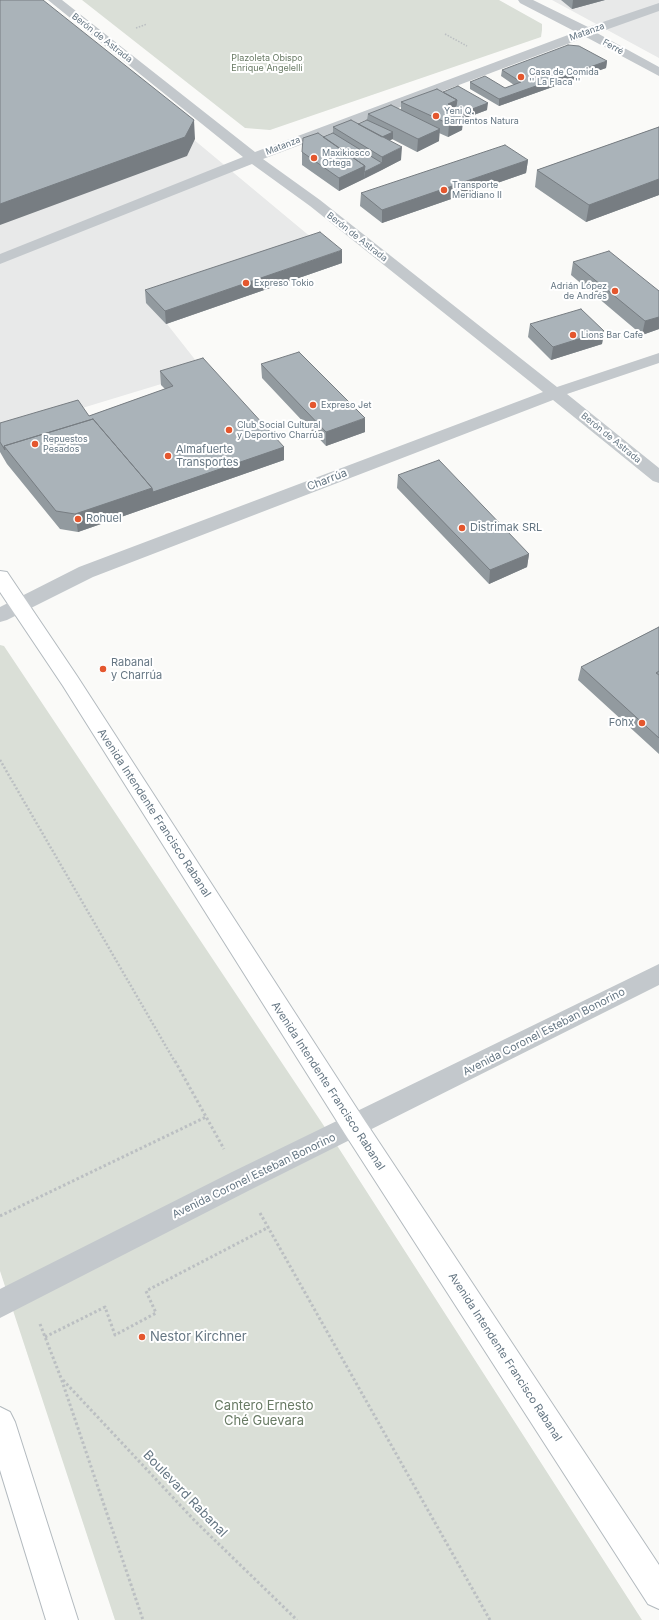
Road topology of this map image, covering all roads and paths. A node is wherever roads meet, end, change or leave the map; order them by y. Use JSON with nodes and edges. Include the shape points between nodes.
{"nodes":[{"id":1,"x":54,"y":0,"type":"edge"},
{"id":2,"x":524,"y":0,"type":"edge"},
{"id":3,"x":659,"y":7,"type":"edge"},
{"id":4,"x":587,"y":32,"type":"junction"},
{"id":5,"x":659,"y":72,"type":"edge"},
{"id":6,"x":253,"y":158,"type":"junction"},
{"id":7,"x":0,"y":258,"type":"edge"},
{"id":8,"x":659,"y":358,"type":"edge"},
{"id":9,"x":555,"y":393,"type":"junction"},
{"id":10,"x":659,"y":477,"type":"edge"},
{"id":11,"x":0,"y":577,"type":"edge"},
{"id":12,"x":9,"y":610,"type":"edge"},
{"id":13,"x":659,"y":974,"type":"edge"},
{"id":14,"x":206,"y":1117,"type":"dead end"},
{"id":15,"x":354,"y":1126,"type":"junction"},
{"id":16,"x":0,"y":1216,"type":"edge"},
{"id":17,"x":269,"y":1227,"type":"dead end"},
{"id":18,"x":27,"y":1290,"type":"junction"},
{"id":19,"x":0,"y":1304,"type":"edge"},
{"id":20,"x":45,"y":1337,"type":"junction"},
{"id":21,"x":61,"y":1378,"type":"junction"},
{"id":22,"x":0,"y":1422,"type":"edge"},
{"id":23,"x":659,"y":1593,"type":"edge"},
{"id":24,"x":62,"y":1620,"type":"edge"},
{"id":25,"x":143,"y":1620,"type":"edge"},
{"id":26,"x":297,"y":1620,"type":"edge"}],
"edges":[{"from":1,"to":6,"type":"street","name":"Berón de Astrada"},
{"from":2,"to":4,"type":"street","name":"Ferré"},
{"from":3,"to":4,"type":"street","name":"Matanza"},
{"from":4,"to":5,"type":"street","name":"Ferré"},
{"from":4,"to":6,"type":"street","name":"Matanza"},
{"from":6,"to":7,"type":"street","name":"Matanza"},
{"from":6,"to":9,"type":"street","name":"Berón de Astrada","via":[[315,203]]},
{"from":8,"to":9,"type":"street","name":"Charrúa"},
{"from":9,"to":10,"type":"street","name":"Berón de Astrada"},
{"from":9,"to":12,"type":"street","name":"Charrúa","via":[[86,572]]},
{"from":11,"to":12,"type":"main road","name":"Avenida Intendente Francisco Rabanal"},
{"from":12,"to":15,"type":"main road","name":"Avenida Intendente Francisco Rabanal","via":[[70,681]]},
{"from":13,"to":15,"type":"street","name":"Avenida Coronel Esteban Bonorino"},
{"from":14,"to":16,"type":"path"},
{"from":15,"to":18,"type":"street","name":"Avenida Coronel Esteban Bonorino"},
{"from":15,"to":23,"type":"main road","name":"Avenida Intendente Francisco Rabanal"},
{"from":17,"to":20,"type":"path","via":[[146,1291],[156,1313],[115,1335],[105,1307]]},
{"from":18,"to":19,"type":"street","name":"Avenida Coronel Esteban Bonorino"},
{"from":18,"to":20,"type":"path","name":"Boulevard Rabanal"},
{"from":20,"to":21,"type":"path","name":"Boulevard Rabanal"},
{"from":21,"to":25,"type":"path","name":"Boulevard Rabanal"},
{"from":21,"to":26,"type":"path","name":"Boulevard Rabanal","via":[[195,1521]]},
{"from":22,"to":24,"type":"main road"}]}
